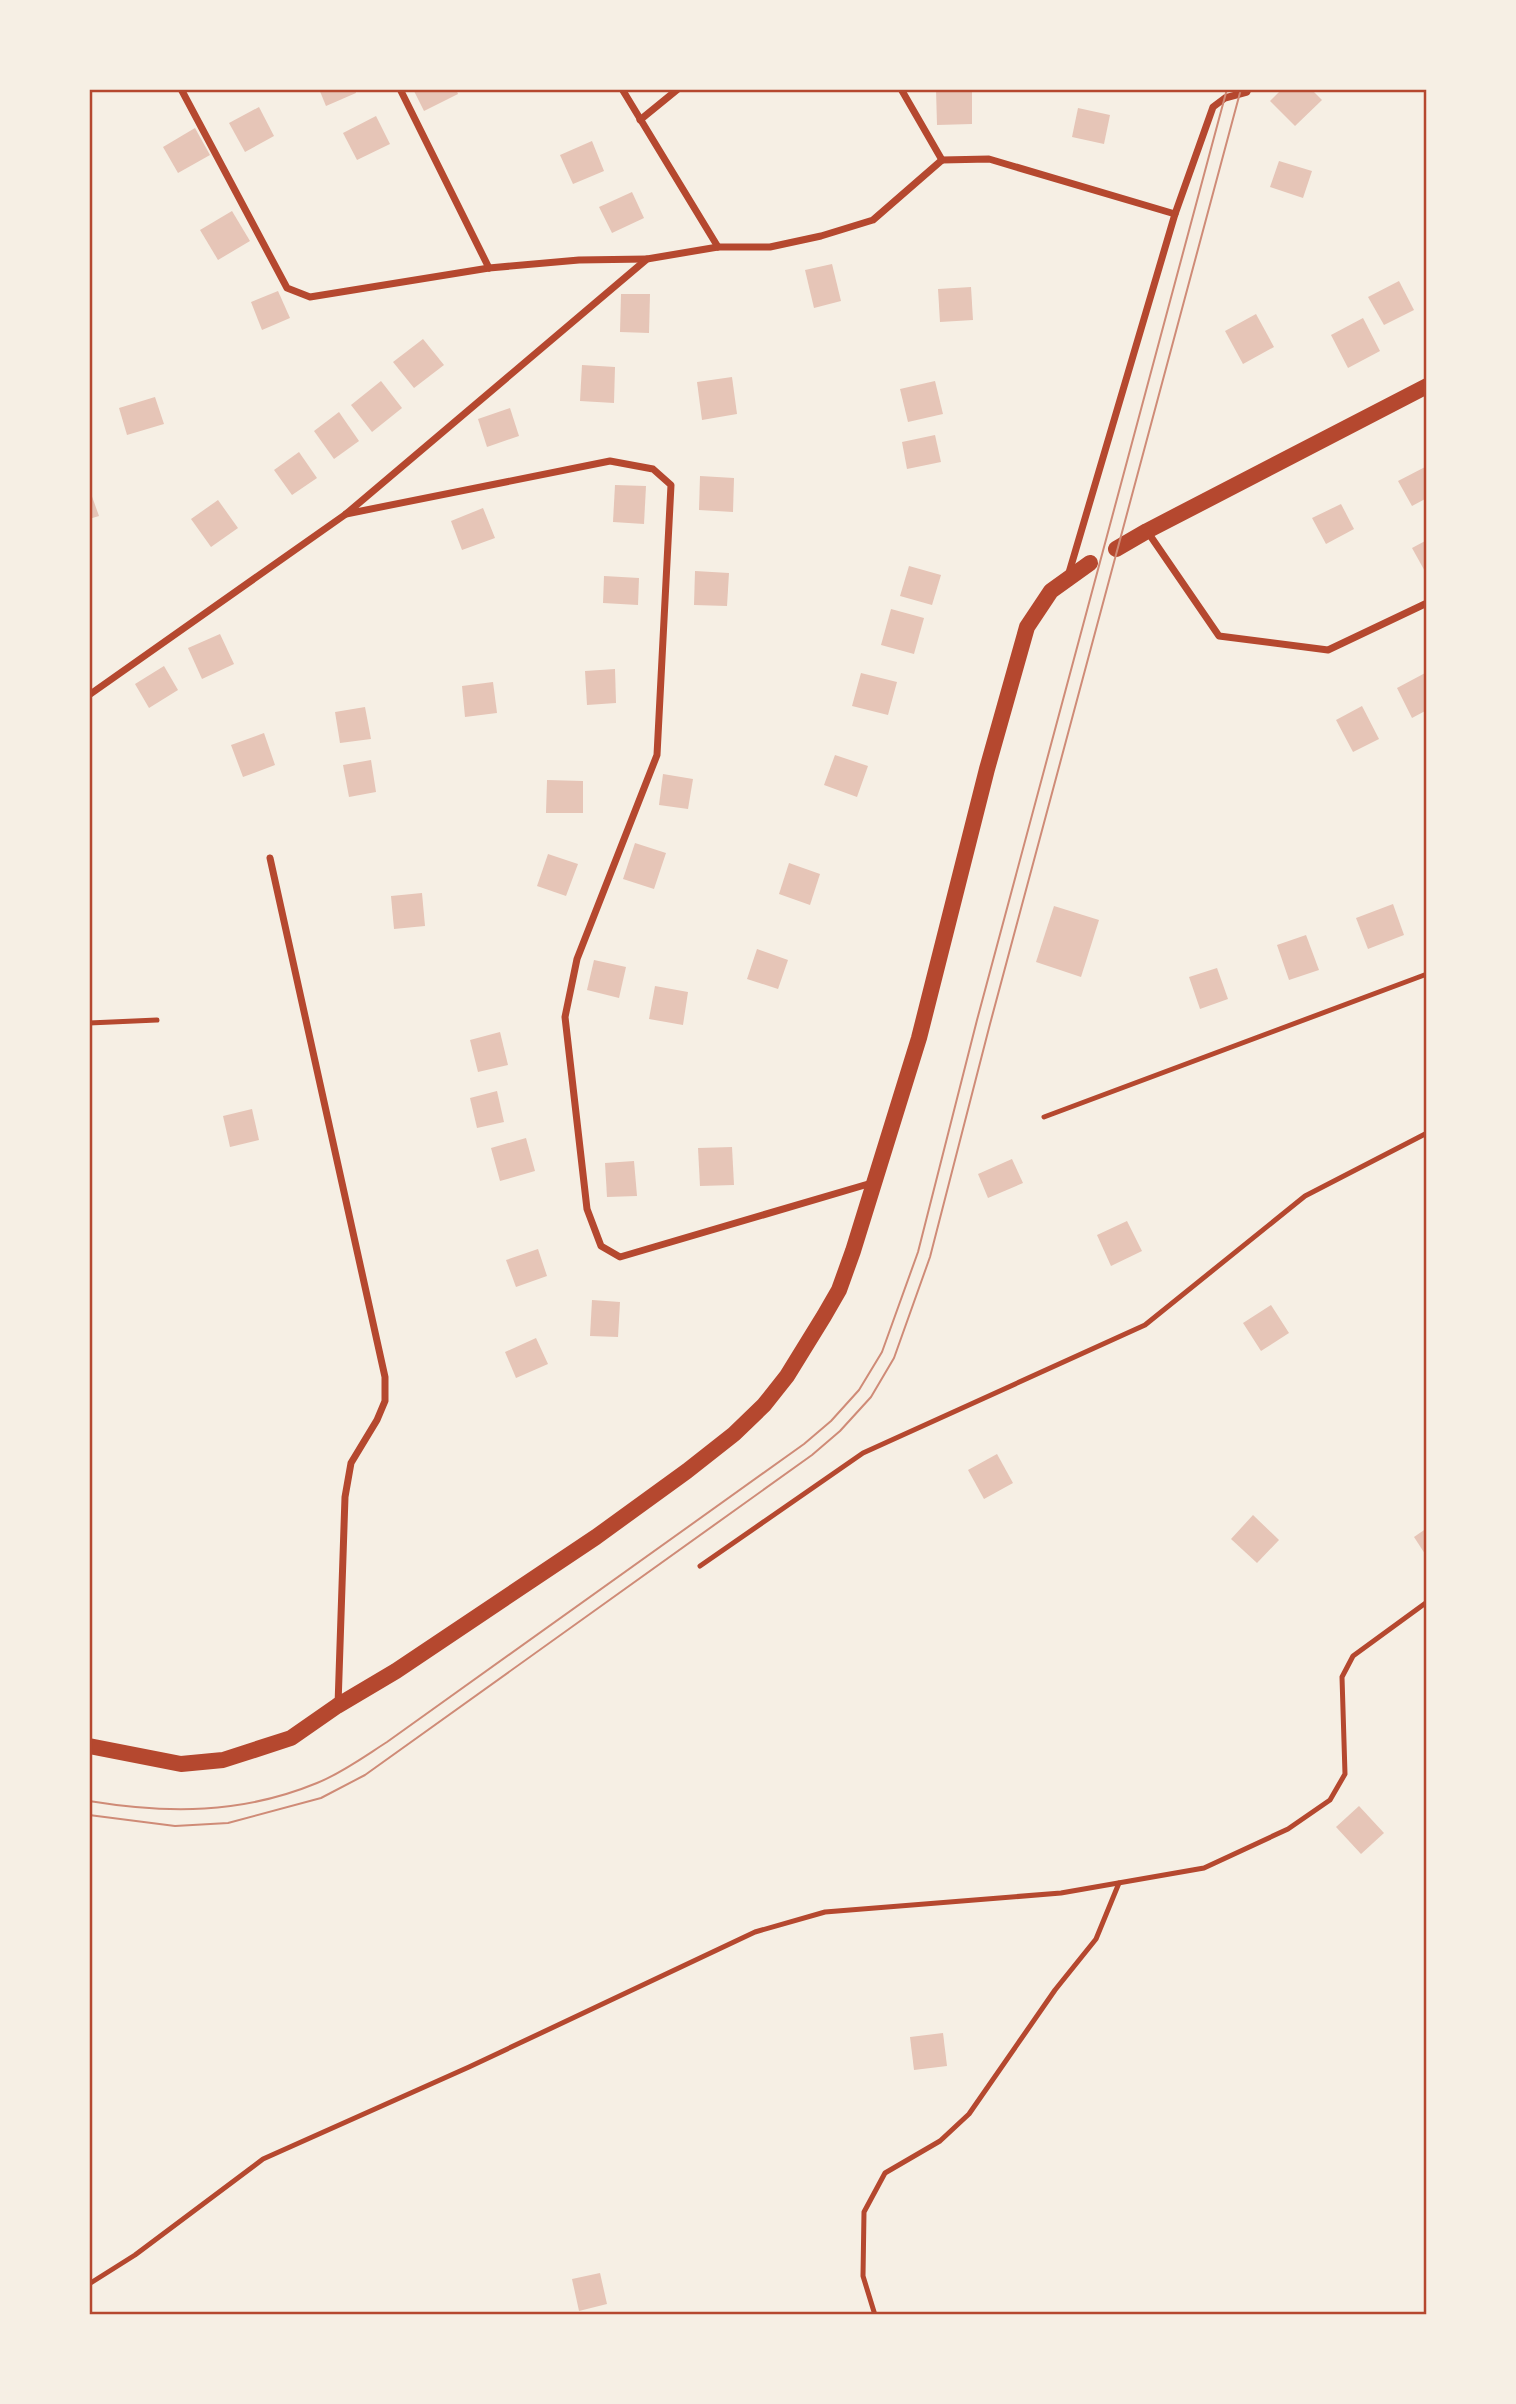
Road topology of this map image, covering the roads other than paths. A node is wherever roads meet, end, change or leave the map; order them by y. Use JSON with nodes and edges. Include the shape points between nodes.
{"nodes":[{"id":1,"x":181,"y":89,"type":"edge"},
{"id":2,"x":400,"y":89,"type":"edge"},
{"id":3,"x":622,"y":89,"type":"edge"},
{"id":4,"x":678,"y":89,"type":"edge"},
{"id":5,"x":901,"y":89,"type":"edge"},
{"id":6,"x":1248,"y":89,"type":"edge"},
{"id":7,"x":640,"y":120,"type":"junction"},
{"id":8,"x":942,"y":160,"type":"junction"},
{"id":9,"x":1175,"y":214,"type":"junction"},
{"id":10,"x":718,"y":247,"type":"junction"},
{"id":11,"x":647,"y":259,"type":"junction"},
{"id":12,"x":489,"y":268,"type":"junction"},
{"id":13,"x":1427,"y":386,"type":"edge"},
{"id":14,"x":346,"y":513,"type":"junction"},
{"id":15,"x":1147,"y":531,"type":"junction"},
{"id":16,"x":1116,"y":549,"type":"dead end"},
{"id":17,"x":1090,"y":563,"type":"dead end"},
{"id":18,"x":1067,"y":579,"type":"junction"},
{"id":19,"x":1427,"y":603,"type":"edge"},
{"id":20,"x":89,"y":695,"type":"edge"},
{"id":21,"x":270,"y":858,"type":"dead end"},
{"id":22,"x":1427,"y":974,"type":"edge"},
{"id":23,"x":157,"y":1020,"type":"dead end"},
{"id":24,"x":89,"y":1023,"type":"edge"},
{"id":25,"x":1044,"y":1117,"type":"dead end"},
{"id":26,"x":1427,"y":1133,"type":"edge"},
{"id":27,"x":875,"y":1181,"type":"junction"},
{"id":28,"x":700,"y":1566,"type":"dead end"},
{"id":29,"x":1427,"y":1602,"type":"edge"},
{"id":30,"x":337,"y":1706,"type":"junction"},
{"id":31,"x":89,"y":1746,"type":"edge"},
{"id":32,"x":1119,"y":1883,"type":"junction"},
{"id":33,"x":89,"y":2284,"type":"edge"},
{"id":34,"x":875,"y":2315,"type":"edge"}],
"edges":[{"from":1,"to":12,"type":"street","via":[[287,288],[310,297]]},
{"from":2,"to":12,"type":"street"},
{"from":3,"to":7,"type":"street"},
{"from":4,"to":7,"type":"street"},
{"from":5,"to":8,"type":"street"},
{"from":6,"to":9,"type":"street","via":[[1213,107]]},
{"from":7,"to":10,"type":"street"},
{"from":8,"to":9,"type":"street","via":[[989,159]]},
{"from":8,"to":10,"type":"street","via":[[873,219],[771,247]]},
{"from":9,"to":18,"type":"street"},
{"from":10,"to":11,"type":"street"},
{"from":11,"to":12,"type":"street"},
{"from":11,"to":14,"type":"street"},
{"from":13,"to":15,"type":"main road"},
{"from":14,"to":20,"type":"street"},
{"from":14,"to":27,"type":"street","via":[[610,461],[653,469],[671,485],[657,755],[577,959],[565,1017],[587,1209],[601,1246],[620,1257]]},
{"from":15,"to":16,"type":"main road"},
{"from":15,"to":19,"type":"street","via":[[1219,636],[1328,650]]},
{"from":17,"to":18,"type":"main road"},
{"from":18,"to":27,"type":"main road","via":[[1051,591],[1027,627],[919,1038]]},
{"from":21,"to":30,"type":"street","via":[[385,1377],[385,1401],[352,1463],[345,1497]]},
{"from":22,"to":25,"type":"lane"},
{"from":23,"to":24,"type":"lane"},
{"from":26,"to":28,"type":"lane","via":[[1305,1196],[1146,1325],[863,1452]]},
{"from":27,"to":30,"type":"main road","via":[[839,1290],[764,1405],[687,1471],[596,1536]]},
{"from":29,"to":32,"type":"lane","via":[[1353,1656],[1342,1677],[1345,1773],[1330,1800],[1288,1829],[1204,1868]]},
{"from":30,"to":31,"type":"main road","via":[[291,1738],[223,1760],[181,1764]]},
{"from":32,"to":33,"type":"lane","via":[[1061,1893],[825,1912],[755,1932],[263,2159]]},
{"from":32,"to":34,"type":"lane","via":[[1096,1939],[969,2114],[940,2141],[885,2173],[864,2212],[863,2276]]}]}
